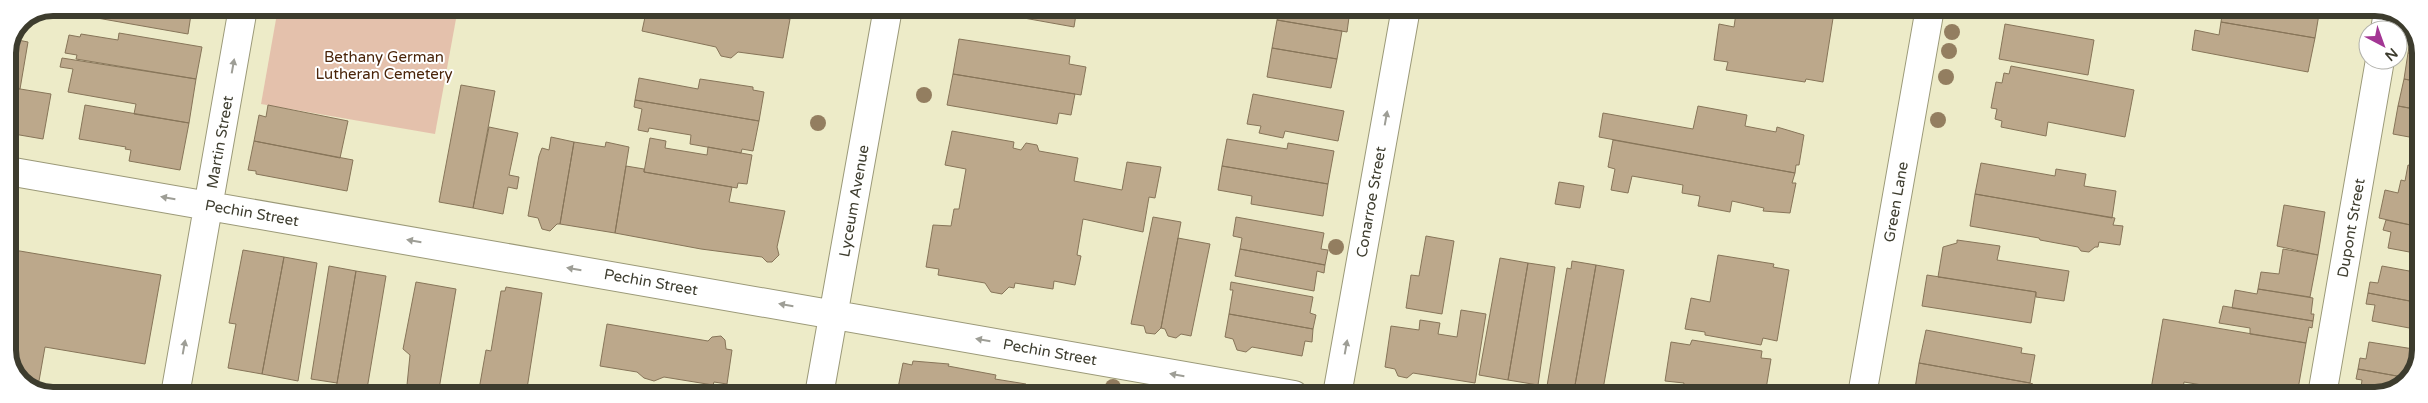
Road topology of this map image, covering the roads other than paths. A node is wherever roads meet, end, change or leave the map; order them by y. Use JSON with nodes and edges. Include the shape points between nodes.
{"nodes":[{"id":1,"x":242,"y":16,"type":"edge"},
{"id":2,"x":887,"y":16,"type":"edge"},
{"id":3,"x":1404,"y":17,"type":"edge"},
{"id":4,"x":1928,"y":17,"type":"edge"},
{"id":5,"x":2378,"y":70,"type":"edge"},
{"id":6,"x":16,"y":172,"type":"edge"},
{"id":7,"x":208,"y":205,"type":"junction"},
{"id":8,"x":834,"y":314,"type":"junction"},
{"id":9,"x":177,"y":386,"type":"edge"},
{"id":10,"x":821,"y":386,"type":"edge"},
{"id":11,"x":1246,"y":387,"type":"edge"},
{"id":12,"x":1339,"y":387,"type":"edge"},
{"id":13,"x":1863,"y":387,"type":"edge"},
{"id":14,"x":2324,"y":387,"type":"edge"}],
"edges":[{"from":7,"to":1,"type":"street","name":"Martin Street","one_way":true},
{"from":2,"to":8,"type":"street","name":"Lyceum Avenue"},
{"from":12,"to":3,"type":"street","name":"Conarroe Street","one_way":true},
{"from":4,"to":13,"type":"street","name":"Green Lane"},
{"from":5,"to":14,"type":"street","name":"Dupont Street"},
{"from":7,"to":6,"type":"street","name":"Pechin Street","one_way":true},
{"from":8,"to":7,"type":"street","name":"Pechin Street","one_way":true},
{"from":9,"to":7,"type":"street","name":"Martin Street","one_way":true},
{"from":8,"to":10,"type":"street","name":"Lyceum Avenue"},
{"from":11,"to":8,"type":"street","name":"Pechin Street","one_way":true}]}
